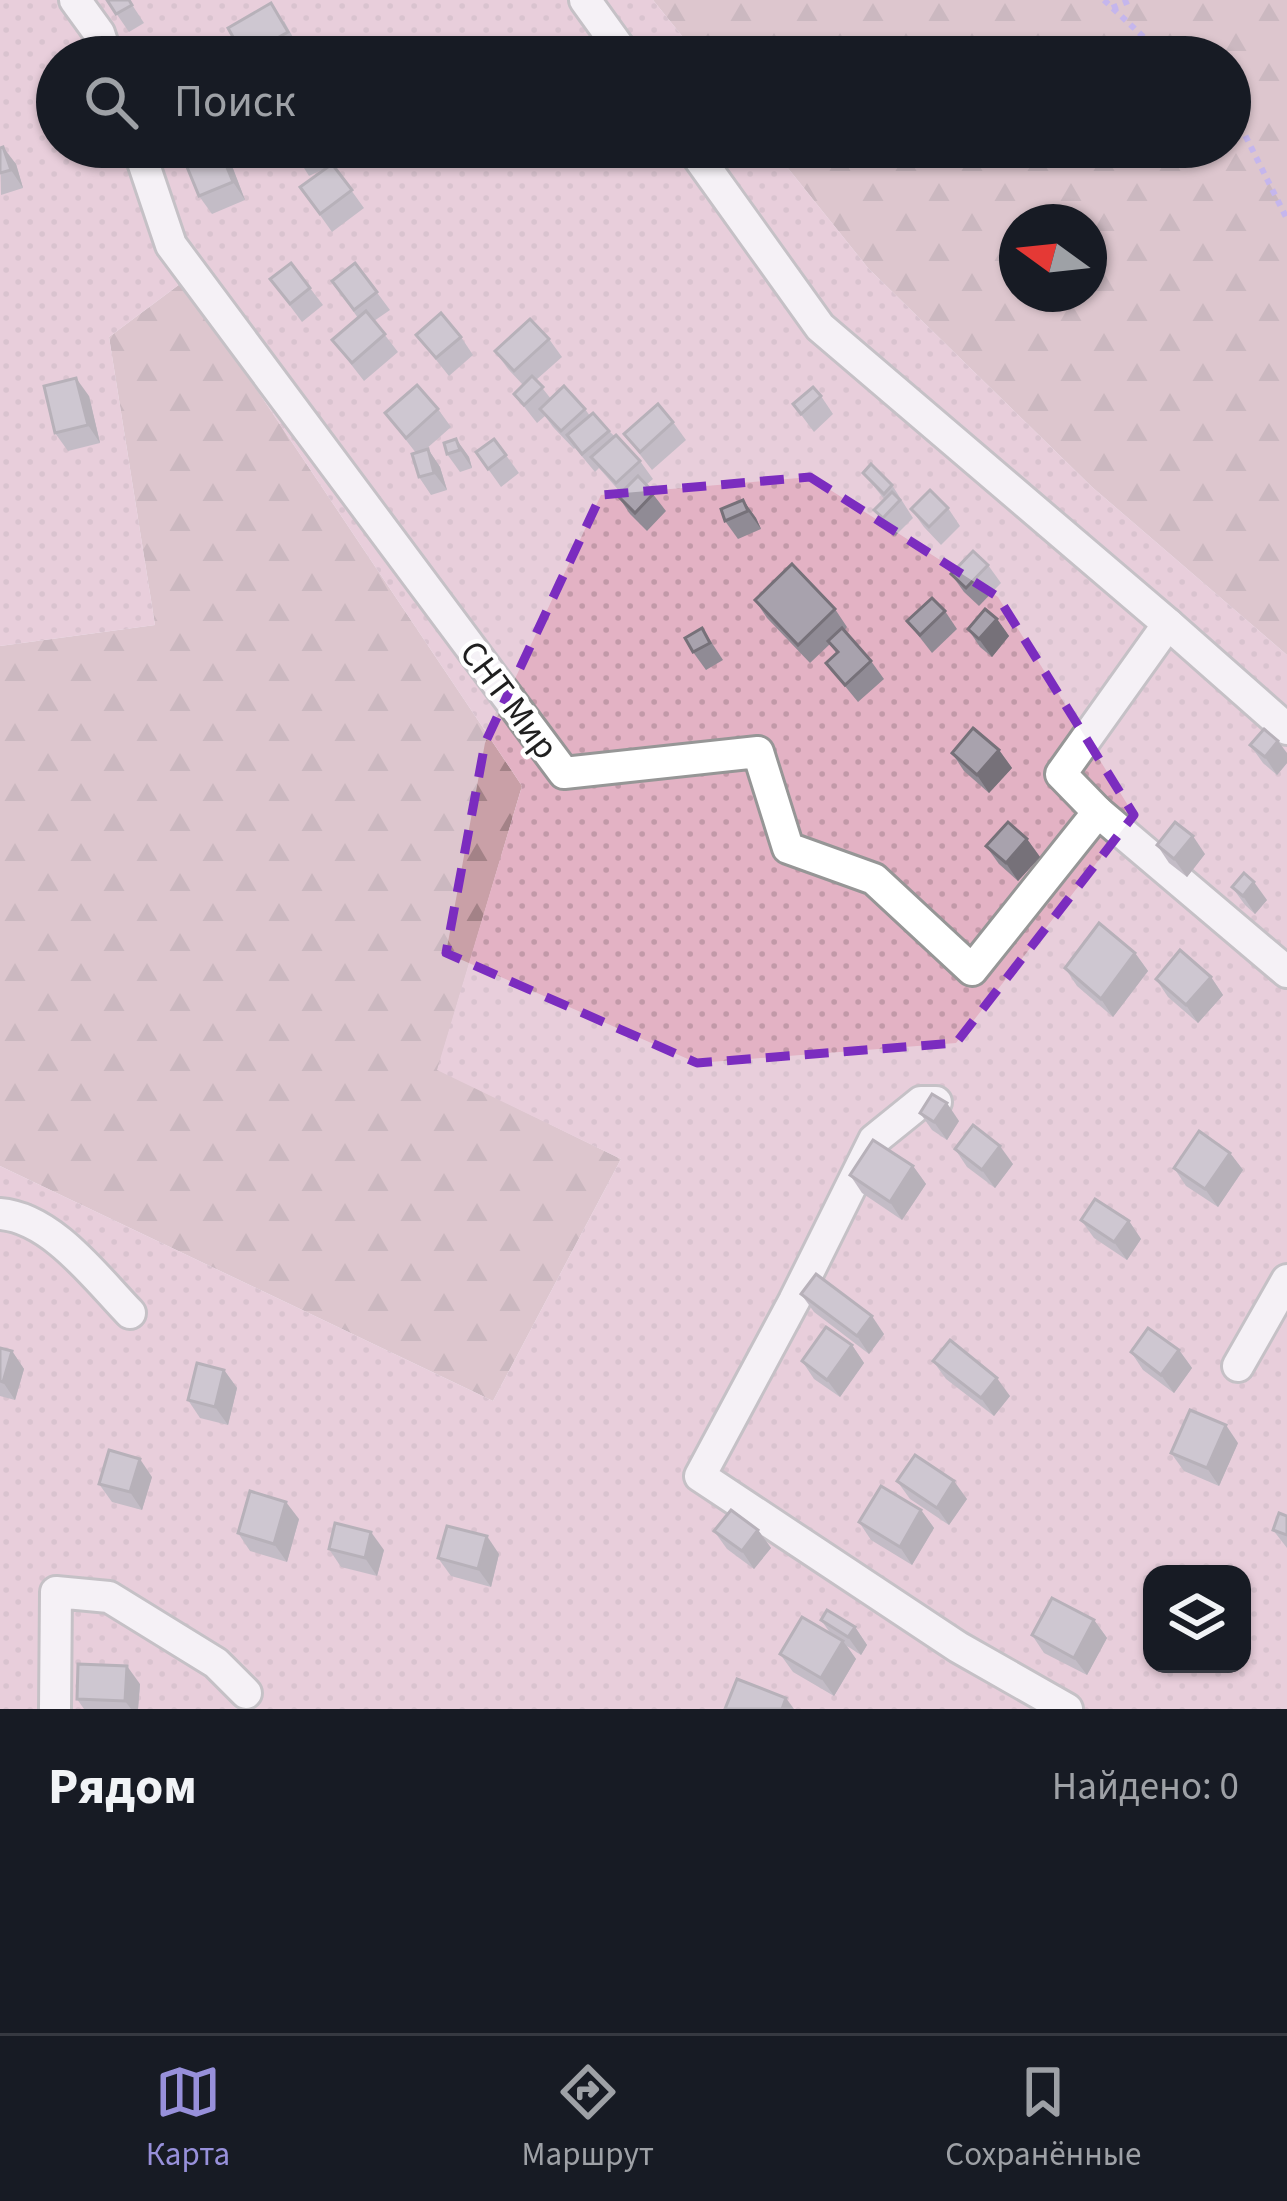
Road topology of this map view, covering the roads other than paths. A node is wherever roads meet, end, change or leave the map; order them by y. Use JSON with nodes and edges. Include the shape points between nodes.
{"nodes":[{"id":1,"x":75,"y":0,"type":"edge"},
{"id":2,"x":585,"y":0,"type":"edge"},
{"id":3,"x":100,"y":36,"type":"edge"},
{"id":4,"x":611,"y":36,"type":"edge"},
{"id":5,"x":145,"y":168,"type":"edge"},
{"id":6,"x":706,"y":168,"type":"edge"},
{"id":7,"x":1168,"y":624,"type":"junction"},
{"id":8,"x":1287,"y":729,"type":"edge"},
{"id":9,"x":1098,"y":812,"type":"junction"},
{"id":10,"x":1287,"y":972,"type":"edge"},
{"id":11,"x":936,"y":1102,"type":"edge"},
{"id":12,"x":0,"y":1214,"type":"edge"},
{"id":13,"x":1287,"y":1280,"type":"edge"},
{"id":14,"x":130,"y":1313,"type":"dead end"},
{"id":15,"x":1238,"y":1366,"type":"dead end"},
{"id":16,"x":246,"y":1693,"type":"dead end"},
{"id":17,"x":55,"y":1709,"type":"edge"},
{"id":18,"x":1066,"y":1709,"type":"edge"}],
"edges":[{"from":1,"to":3,"type":"street"},
{"from":2,"to":4,"type":"street"},
{"from":5,"to":9,"type":"street","name":"СНТ Мир","via":[[171,245],[564,773],[758,752],[788,848],[874,879],[972,970]]},
{"from":6,"to":7,"type":"street","via":[[820,327]]},
{"from":7,"to":8,"type":"street"},
{"from":7,"to":9,"type":"street","via":[[1061,774]]},
{"from":9,"to":10,"type":"street"},
{"from":11,"to":18,"type":"street","via":[[921,1102],[874,1140],[700,1476],[958,1648]]},
{"from":12,"to":14,"type":"street","via":[[53,1234]]},
{"from":13,"to":15,"type":"street"},
{"from":16,"to":17,"type":"street","via":[[216,1663],[109,1597],[56,1592]]}]}
